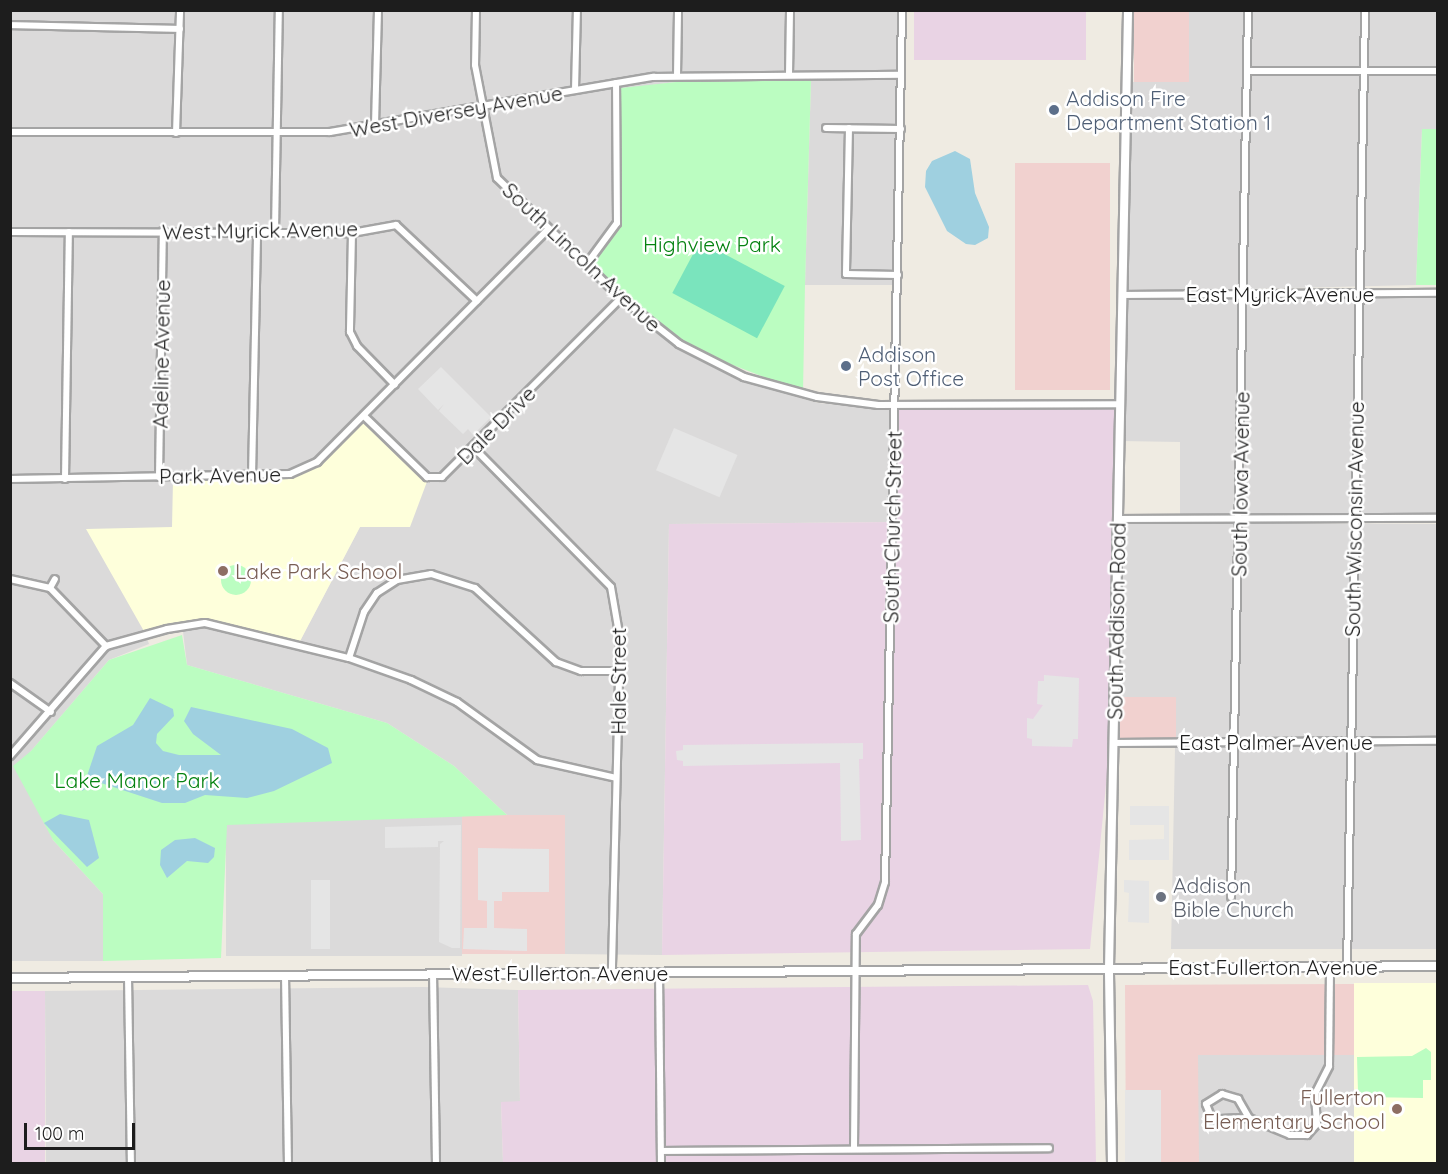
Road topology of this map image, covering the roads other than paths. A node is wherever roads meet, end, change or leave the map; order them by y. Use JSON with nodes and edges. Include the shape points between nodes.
{"nodes":[{"id":1,"x":180,"y":10,"type":"edge"},
{"id":2,"x":279,"y":10,"type":"edge"},
{"id":3,"x":378,"y":10,"type":"edge"},
{"id":4,"x":476,"y":10,"type":"edge"},
{"id":5,"x":576,"y":10,"type":"edge"},
{"id":6,"x":678,"y":10,"type":"edge"},
{"id":7,"x":790,"y":10,"type":"edge"},
{"id":8,"x":902,"y":10,"type":"edge"},
{"id":9,"x":1128,"y":10,"type":"edge"},
{"id":10,"x":1248,"y":10,"type":"edge"},
{"id":11,"x":1365,"y":10,"type":"edge"},
{"id":12,"x":10,"y":25,"type":"edge"},
{"id":13,"x":180,"y":29,"type":"junction"},
{"id":14,"x":1247,"y":71,"type":"junction"},
{"id":15,"x":1363,"y":71,"type":"junction"},
{"id":16,"x":1437,"y":71,"type":"edge"},
{"id":17,"x":789,"y":75,"type":"junction"},
{"id":18,"x":900,"y":75,"type":"junction"},
{"id":19,"x":677,"y":76,"type":"junction"},
{"id":20,"x":616,"y":83,"type":"junction"},
{"id":21,"x":575,"y":90,"type":"junction"},
{"id":22,"x":482,"y":107,"type":"junction"},
{"id":23,"x":375,"y":125,"type":"junction"},
{"id":24,"x":826,"y":128,"type":"dead end"},
{"id":25,"x":849,"y":128,"type":"junction"},
{"id":26,"x":901,"y":129,"type":"junction"},
{"id":27,"x":10,"y":132,"type":"edge"},
{"id":28,"x":176,"y":133,"type":"junction"},
{"id":29,"x":277,"y":133,"type":"junction"},
{"id":30,"x":548,"y":229,"type":"junction"},
{"id":31,"x":163,"y":231,"type":"junction"},
{"id":32,"x":257,"y":231,"type":"junction"},
{"id":33,"x":275,"y":231,"type":"junction"},
{"id":34,"x":10,"y":232,"type":"edge"},
{"id":35,"x":69,"y":232,"type":"junction"},
{"id":36,"x":352,"y":233,"type":"junction"},
{"id":37,"x":586,"y":264,"type":"junction"},
{"id":38,"x":898,"y":274,"type":"junction"},
{"id":39,"x":1359,"y":293,"type":"junction"},
{"id":40,"x":1437,"y":293,"type":"edge"},
{"id":41,"x":1242,"y":294,"type":"junction"},
{"id":42,"x":1122,"y":295,"type":"junction"},
{"id":43,"x":621,"y":298,"type":"junction"},
{"id":44,"x":477,"y":301,"type":"junction"},
{"id":45,"x":395,"y":385,"type":"junction"},
{"id":46,"x":1120,"y":404,"type":"junction"},
{"id":47,"x":895,"y":405,"type":"junction"},
{"id":48,"x":364,"y":416,"type":"junction"},
{"id":49,"x":474,"y":448,"type":"junction"},
{"id":50,"x":252,"y":476,"type":"junction"},
{"id":51,"x":159,"y":477,"type":"junction"},
{"id":52,"x":65,"y":478,"type":"junction"},
{"id":53,"x":10,"y":479,"type":"edge"},
{"id":54,"x":1240,"y":518,"type":"junction"},
{"id":55,"x":1354,"y":518,"type":"junction"},
{"id":56,"x":1437,"y":518,"type":"edge"},
{"id":57,"x":1118,"y":519,"type":"junction"},
{"id":58,"x":10,"y":579,"type":"edge"},
{"id":59,"x":55,"y":579,"type":"dead end"},
{"id":60,"x":50,"y":588,"type":"junction"},
{"id":61,"x":106,"y":646,"type":"junction"},
{"id":62,"x":349,"y":658,"type":"junction"},
{"id":63,"x":619,"y":671,"type":"junction"},
{"id":64,"x":10,"y":683,"type":"edge"},
{"id":65,"x":51,"y":712,"type":"junction"},
{"id":66,"x":1233,"y":741,"type":"junction"},
{"id":67,"x":1349,"y":741,"type":"junction"},
{"id":68,"x":1437,"y":741,"type":"edge"},
{"id":69,"x":1114,"y":743,"type":"junction"},
{"id":70,"x":10,"y":756,"type":"edge"},
{"id":71,"x":616,"y":778,"type":"junction"},
{"id":72,"x":1231,"y":897,"type":"dead end"},
{"id":73,"x":1437,"y":966,"type":"edge"},
{"id":74,"x":1330,"y":967,"type":"junction"},
{"id":75,"x":1347,"y":967,"type":"junction"},
{"id":76,"x":1109,"y":968,"type":"junction"},
{"id":77,"x":854,"y":970,"type":"junction"},
{"id":78,"x":612,"y":972,"type":"junction"},
{"id":79,"x":659,"y":972,"type":"junction"},
{"id":80,"x":433,"y":973,"type":"junction"},
{"id":81,"x":285,"y":975,"type":"junction"},
{"id":82,"x":128,"y":977,"type":"junction"},
{"id":83,"x":10,"y":978,"type":"edge"},
{"id":84,"x":1249,"y":1118,"type":"junction"},
{"id":85,"x":1049,"y":1148,"type":"dead end"},
{"id":86,"x":854,"y":1149,"type":"junction"},
{"id":87,"x":661,"y":1151,"type":"junction"},
{"id":88,"x":131,"y":1164,"type":"edge"},
{"id":89,"x":288,"y":1164,"type":"edge"},
{"id":90,"x":436,"y":1164,"type":"edge"},
{"id":91,"x":661,"y":1164,"type":"edge"},
{"id":92,"x":1112,"y":1164,"type":"edge"}],
"edges":[{"from":1,"to":13,"type":"street"},
{"from":2,"to":29,"type":"street"},
{"from":3,"to":23,"type":"street"},
{"from":4,"to":22,"type":"street","name":"South Lincoln Avenue","via":[[475,65]]},
{"from":5,"to":21,"type":"street"},
{"from":6,"to":19,"type":"street"},
{"from":7,"to":17,"type":"street"},
{"from":8,"to":18,"type":"street","name":"South Church Street"},
{"from":9,"to":42,"type":"street","name":"South Addison Road"},
{"from":10,"to":14,"type":"street","name":"South Iowa Avenue"},
{"from":11,"to":15,"type":"street","name":"South Wisconsin Avenue"},
{"from":12,"to":13,"type":"street"},
{"from":13,"to":28,"type":"street"},
{"from":14,"to":15,"type":"street"},
{"from":14,"to":41,"type":"street","name":"South Iowa Avenue"},
{"from":15,"to":16,"type":"street"},
{"from":15,"to":39,"type":"street","name":"South Wisconsin Avenue"},
{"from":17,"to":18,"type":"street","name":"West Diversey Avenue"},
{"from":17,"to":19,"type":"street","name":"West Diversey Avenue"},
{"from":18,"to":26,"type":"street","name":"South Church Street"},
{"from":19,"to":20,"type":"street","name":"West Diversey Avenue"},
{"from":20,"to":21,"type":"street","name":"West Diversey Avenue"},
{"from":20,"to":37,"type":"street","via":[[617,223]]},
{"from":21,"to":22,"type":"street","name":"West Diversey Avenue"},
{"from":22,"to":23,"type":"street","name":"West Diversey Avenue"},
{"from":22,"to":30,"type":"street","name":"South Lincoln Avenue","via":[[497,178]]},
{"from":23,"to":29,"type":"street","name":"West Diversey Avenue"},
{"from":24,"to":25,"type":"street"},
{"from":25,"to":26,"type":"street"},
{"from":25,"to":38,"type":"street","via":[[846,274]]},
{"from":26,"to":38,"type":"street","name":"South Church Street"},
{"from":27,"to":28,"type":"street","name":"West Diversey Avenue"},
{"from":28,"to":29,"type":"street","name":"West Diversey Avenue"},
{"from":29,"to":33,"type":"street"},
{"from":30,"to":37,"type":"street","name":"South Lincoln Avenue"},
{"from":30,"to":44,"type":"street","name":"Park Avenue"},
{"from":31,"to":32,"type":"street","name":"West Myrick Avenue"},
{"from":31,"to":35,"type":"street","name":"West Myrick Avenue"},
{"from":31,"to":51,"type":"street","name":"Adeline Avenue"},
{"from":32,"to":33,"type":"street","name":"West Myrick Avenue"},
{"from":32,"to":50,"type":"street"},
{"from":33,"to":36,"type":"street","name":"West Myrick Avenue"},
{"from":34,"to":35,"type":"street","name":"West Myrick Avenue"},
{"from":35,"to":52,"type":"street"},
{"from":36,"to":44,"type":"street","name":"West Myrick Avenue","via":[[396,225]]},
{"from":36,"to":45,"type":"street","via":[[350,326],[357,345]]},
{"from":37,"to":43,"type":"street","name":"South Lincoln Avenue"},
{"from":38,"to":47,"type":"street","name":"South Church Street"},
{"from":39,"to":40,"type":"street","name":"East Myrick Avenue"},
{"from":39,"to":41,"type":"street","name":"East Myrick Avenue"},
{"from":39,"to":55,"type":"street","name":"South Wisconsin Avenue"},
{"from":41,"to":42,"type":"street","name":"East Myrick Avenue"},
{"from":41,"to":54,"type":"street","name":"South Iowa Avenue"},
{"from":42,"to":46,"type":"street","name":"South Addison Road"},
{"from":43,"to":47,"type":"street","name":"South Lincoln Avenue","via":[[679,344],[744,377],[817,398]]},
{"from":43,"to":49,"type":"street","name":"Dale Drive"},
{"from":44,"to":45,"type":"street","name":"Park Avenue"},
{"from":45,"to":48,"type":"street","name":"Park Avenue"},
{"from":46,"to":47,"type":"street","name":"South Lincoln Avenue"},
{"from":46,"to":57,"type":"street","name":"South Addison Road"},
{"from":47,"to":77,"type":"street","name":"South Church Street","via":[[885,882],[878,905],[856,934]]},
{"from":48,"to":49,"type":"street","name":"Dale Drive","via":[[432,478],[451,471]]},
{"from":48,"to":50,"type":"street","name":"Park Avenue","via":[[317,462],[290,474]]},
{"from":49,"to":63,"type":"street","name":"Hale Street","via":[[611,587],[619,620]]},
{"from":50,"to":51,"type":"street","name":"Park Avenue"},
{"from":51,"to":52,"type":"street","name":"Park Avenue"},
{"from":52,"to":53,"type":"street","name":"Park Avenue"},
{"from":54,"to":55,"type":"street"},
{"from":54,"to":57,"type":"street"},
{"from":54,"to":66,"type":"street","name":"South Iowa Avenue"},
{"from":55,"to":56,"type":"street"},
{"from":55,"to":67,"type":"street","name":"South Wisconsin Avenue"},
{"from":57,"to":69,"type":"street","name":"South Addison Road"},
{"from":58,"to":60,"type":"street"},
{"from":59,"to":60,"type":"street"},
{"from":60,"to":61,"type":"street"},
{"from":61,"to":62,"type":"street","via":[[166,628],[205,624]]},
{"from":61,"to":65,"type":"street"},
{"from":62,"to":63,"type":"street","via":[[363,612],[377,593],[397,580],[431,574],[475,588],[538,648],[564,666],[590,672]]},
{"from":62,"to":71,"type":"street","via":[[445,694],[537,760]]},
{"from":63,"to":71,"type":"street","name":"Hale Street"},
{"from":64,"to":65,"type":"street"},
{"from":65,"to":70,"type":"street"},
{"from":66,"to":67,"type":"street","name":"East Palmer Avenue"},
{"from":66,"to":69,"type":"street","name":"East Palmer Avenue"},
{"from":66,"to":72,"type":"street","name":"South Iowa Avenue"},
{"from":67,"to":68,"type":"street","name":"East Palmer Avenue"},
{"from":67,"to":75,"type":"street","name":"South Wisconsin Avenue"},
{"from":69,"to":76,"type":"street","name":"South Addison Road"},
{"from":71,"to":78,"type":"street","name":"Hale Street"},
{"from":73,"to":75,"type":"street","name":"East Fullerton Avenue"},
{"from":74,"to":75,"type":"street","name":"East Fullerton Avenue"},
{"from":74,"to":76,"type":"street","name":"East Fullerton Avenue"},
{"from":74,"to":84,"type":"street","via":[[1329,1066],[1315,1094],[1317,1124],[1307,1135],[1290,1135]]},
{"from":76,"to":77,"type":"street","name":"West Fullerton Avenue"},
{"from":76,"to":92,"type":"street","name":"South Addison Road"},
{"from":77,"to":79,"type":"street","name":"West Fullerton Avenue"},
{"from":77,"to":86,"type":"street","name":"South Church Street"},
{"from":78,"to":79,"type":"street","name":"West Fullerton Avenue"},
{"from":78,"to":80,"type":"street","name":"West Fullerton Avenue"},
{"from":79,"to":87,"type":"street"},
{"from":80,"to":81,"type":"street","name":"West Fullerton Avenue"},
{"from":80,"to":90,"type":"street"},
{"from":81,"to":82,"type":"street","name":"West Fullerton Avenue"},
{"from":81,"to":89,"type":"street"},
{"from":82,"to":83,"type":"street","name":"West Fullerton Avenue"},
{"from":82,"to":88,"type":"street"},
{"from":84,"to":84,"type":"street","via":[[1212,1119],[1206,1104],[1211,1098],[1232,1095]]},
{"from":85,"to":86,"type":"street"},
{"from":86,"to":87,"type":"street"},
{"from":87,"to":91,"type":"street"}]}
